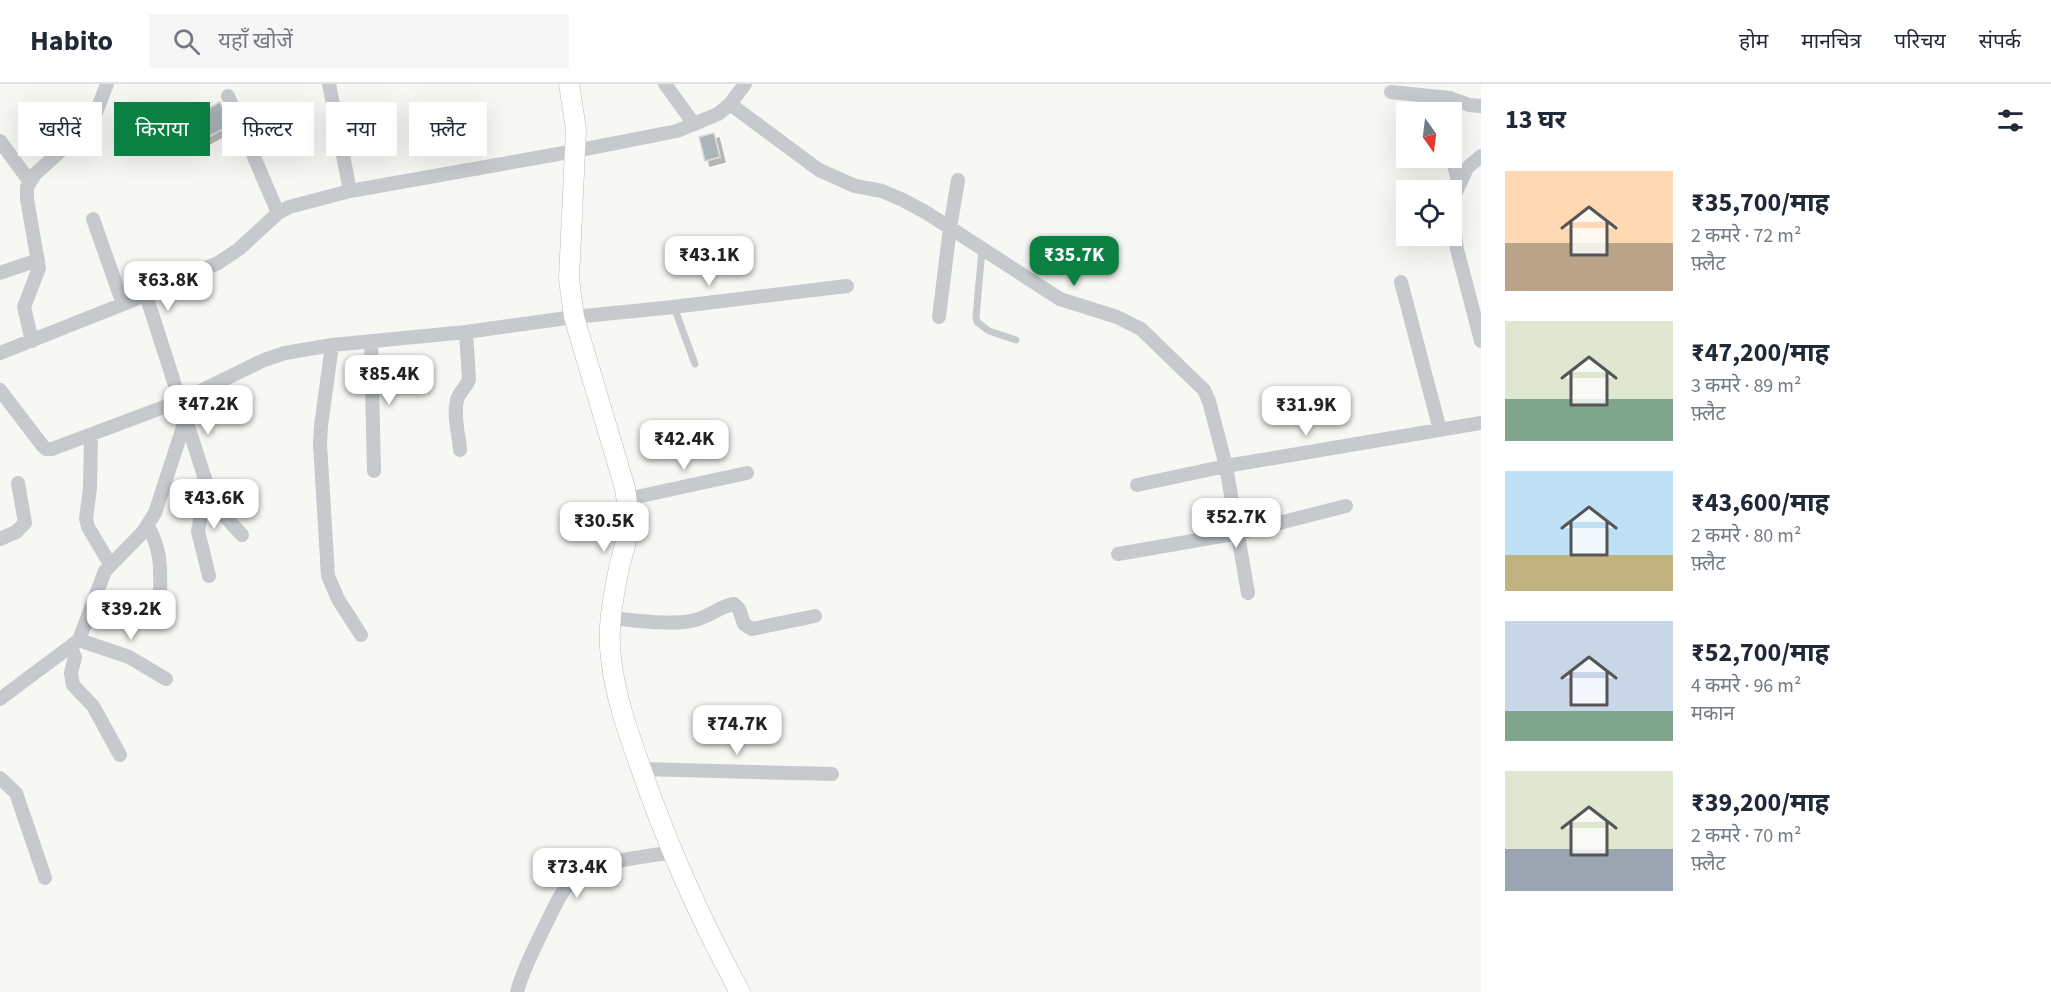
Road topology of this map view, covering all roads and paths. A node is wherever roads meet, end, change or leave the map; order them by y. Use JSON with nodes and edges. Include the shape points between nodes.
{"nodes":[{"id":1,"x":107,"y":84,"type":"edge"},
{"id":2,"x":329,"y":84,"type":"edge"},
{"id":3,"x":569,"y":84,"type":"edge"},
{"id":4,"x":665,"y":84,"type":"edge"},
{"id":5,"x":745,"y":84,"type":"edge"},
{"id":6,"x":1391,"y":92,"type":"dead end"},
{"id":7,"x":228,"y":96,"type":"dead end"},
{"id":8,"x":730,"y":104,"type":"junction"},
{"id":9,"x":1481,"y":106,"type":"edge"},
{"id":10,"x":694,"y":124,"type":"junction"},
{"id":11,"x":0,"y":141,"type":"edge"},
{"id":12,"x":575,"y":151,"type":"junction"},
{"id":13,"x":1481,"y":156,"type":"edge"},
{"id":14,"x":958,"y":180,"type":"dead end"},
{"id":15,"x":1461,"y":180,"type":"edge"},
{"id":16,"x":30,"y":182,"type":"junction"},
{"id":17,"x":350,"y":191,"type":"junction"},
{"id":18,"x":278,"y":213,"type":"junction"},
{"id":19,"x":93,"y":219,"type":"dead end"},
{"id":20,"x":950,"y":228,"type":"junction"},
{"id":21,"x":1457,"y":246,"type":"edge"},
{"id":22,"x":982,"y":248,"type":"junction"},
{"id":23,"x":38,"y":260,"type":"junction"},
{"id":24,"x":0,"y":273,"type":"edge"},
{"id":25,"x":1401,"y":282,"type":"dead end"},
{"id":26,"x":847,"y":286,"type":"dead end"},
{"id":27,"x":146,"y":295,"type":"junction"},
{"id":28,"x":123,"y":304,"type":"junction"},
{"id":29,"x":674,"y":307,"type":"junction"},
{"id":30,"x":574,"y":317,"type":"junction"},
{"id":31,"x":939,"y":317,"type":"dead end"},
{"id":32,"x":466,"y":332,"type":"junction"},
{"id":33,"x":1016,"y":340,"type":"dead end"},
{"id":34,"x":32,"y":341,"type":"junction"},
{"id":35,"x":371,"y":341,"type":"junction"},
{"id":36,"x":1481,"y":341,"type":"edge"},
{"id":37,"x":332,"y":345,"type":"junction"},
{"id":38,"x":0,"y":354,"type":"edge"},
{"id":39,"x":695,"y":364,"type":"dead end"},
{"id":40,"x":9,"y":401,"type":"edge"},
{"id":41,"x":180,"y":401,"type":"junction"},
{"id":42,"x":186,"y":418,"type":"junction"},
{"id":43,"x":1481,"y":423,"type":"edge"},
{"id":44,"x":1440,"y":430,"type":"junction"},
{"id":45,"x":91,"y":435,"type":"junction"},
{"id":46,"x":460,"y":450,"type":"dead end"},
{"id":47,"x":1226,"y":466,"type":"junction"},
{"id":48,"x":374,"y":471,"type":"dead end"},
{"id":49,"x":747,"y":473,"type":"dead end"},
{"id":50,"x":18,"y":483,"type":"dead end"},
{"id":51,"x":207,"y":485,"type":"junction"},
{"id":52,"x":1137,"y":485,"type":"dead end"},
{"id":53,"x":627,"y":499,"type":"junction"},
{"id":54,"x":1346,"y":506,"type":"dead end"},
{"id":55,"x":148,"y":526,"type":"junction"},
{"id":56,"x":1239,"y":533,"type":"junction"},
{"id":57,"x":242,"y":535,"type":"dead end"},
{"id":58,"x":0,"y":539,"type":"edge"},
{"id":59,"x":1118,"y":554,"type":"dead end"},
{"id":60,"x":110,"y":564,"type":"junction"},
{"id":61,"x":209,"y":576,"type":"dead end"},
{"id":62,"x":1248,"y":593,"type":"dead end"},
{"id":63,"x":160,"y":601,"type":"dead end"},
{"id":64,"x":815,"y":616,"type":"dead end"},
{"id":65,"x":611,"y":618,"type":"junction"},
{"id":66,"x":361,"y":635,"type":"dead end"},
{"id":67,"x":75,"y":644,"type":"junction"},
{"id":68,"x":166,"y":679,"type":"dead end"},
{"id":69,"x":0,"y":699,"type":"edge"},
{"id":70,"x":120,"y":755,"type":"dead end"},
{"id":71,"x":641,"y":769,"type":"junction"},
{"id":72,"x":832,"y":774,"type":"dead end"},
{"id":73,"x":0,"y":778,"type":"edge"},
{"id":74,"x":673,"y":852,"type":"junction"},
{"id":75,"x":45,"y":878,"type":"dead end"},
{"id":76,"x":734,"y":990,"type":"edge"},
{"id":77,"x":517,"y":992,"type":"edge"}],
"edges":[{"from":1,"to":16,"type":"street","via":[[92,123]]},
{"from":2,"to":17,"type":"street"},
{"from":3,"to":12,"type":"street"},
{"from":4,"to":10,"type":"street"},
{"from":5,"to":8,"type":"street"},
{"from":6,"to":9,"type":"street","via":[[1450,98]]},
{"from":7,"to":18,"type":"street"},
{"from":8,"to":10,"type":"street"},
{"from":8,"to":20,"type":"street","via":[[819,170],[903,200]]},
{"from":10,"to":12,"type":"street","via":[[677,131]]},
{"from":11,"to":16,"type":"street"},
{"from":12,"to":17,"type":"street"},
{"from":12,"to":30,"type":"street","via":[[569,279]]},
{"from":13,"to":15,"type":"street","via":[[1467,168]]},
{"from":14,"to":20,"type":"street"},
{"from":16,"to":23,"type":"street","via":[[27,199]]},
{"from":17,"to":18,"type":"street","via":[[300,203]]},
{"from":18,"to":27,"type":"street","via":[[229,257]]},
{"from":19,"to":28,"type":"street"},
{"from":20,"to":22,"type":"street"},
{"from":20,"to":31,"type":"street"},
{"from":21,"to":36,"type":"street"},
{"from":22,"to":33,"type":"lane","via":[[977,322]]},
{"from":22,"to":47,"type":"street","via":[[1060,299],[1141,329],[1204,390]]},
{"from":23,"to":24,"type":"street"},
{"from":23,"to":34,"type":"street","via":[[39,268],[24,307]]},
{"from":25,"to":44,"type":"street"},
{"from":26,"to":29,"type":"street"},
{"from":27,"to":28,"type":"street"},
{"from":27,"to":41,"type":"street"},
{"from":28,"to":34,"type":"street"},
{"from":29,"to":30,"type":"street"},
{"from":29,"to":39,"type":"lane"},
{"from":30,"to":32,"type":"street"},
{"from":30,"to":53,"type":"street"},
{"from":32,"to":35,"type":"street"},
{"from":32,"to":46,"type":"street","via":[[469,379],[456,409]]},
{"from":34,"to":38,"type":"street"},
{"from":35,"to":37,"type":"street"},
{"from":35,"to":48,"type":"street"},
{"from":37,"to":41,"type":"street","via":[[264,360]]},
{"from":37,"to":66,"type":"street","via":[[320,435],[327,563],[332,587]]},
{"from":40,"to":45,"type":"street","via":[[46,449]]},
{"from":41,"to":42,"type":"street"},
{"from":41,"to":45,"type":"street"},
{"from":42,"to":51,"type":"street"},
{"from":42,"to":55,"type":"street"},
{"from":43,"to":44,"type":"street"},
{"from":44,"to":47,"type":"street"},
{"from":45,"to":60,"type":"street","via":[[86,519]]},
{"from":47,"to":52,"type":"street"},
{"from":47,"to":56,"type":"street"},
{"from":49,"to":53,"type":"street"},
{"from":50,"to":58,"type":"street","via":[[25,523]]},
{"from":51,"to":57,"type":"street","via":[[218,509]]},
{"from":51,"to":61,"type":"street","via":[[198,531]]},
{"from":53,"to":65,"type":"street","via":[[628,529]]},
{"from":54,"to":56,"type":"street"},
{"from":55,"to":60,"type":"street"},
{"from":55,"to":63,"type":"street","via":[[158,545]]},
{"from":56,"to":59,"type":"street"},
{"from":56,"to":62,"type":"street"},
{"from":60,"to":67,"type":"street"},
{"from":64,"to":65,"type":"street","via":[[752,629],[744,624],[734,604],[683,622]]},
{"from":65,"to":71,"type":"street","via":[[611,658],[619,706]]},
{"from":67,"to":68,"type":"street","via":[[129,657]]},
{"from":67,"to":69,"type":"street"},
{"from":67,"to":70,"type":"street","via":[[73,685],[93,706]]},
{"from":71,"to":72,"type":"street"},
{"from":71,"to":74,"type":"street"},
{"from":73,"to":75,"type":"street","via":[[16,792]]},
{"from":74,"to":76,"type":"street"},
{"from":74,"to":77,"type":"street","via":[[603,865],[574,879],[564,888]]}]}
